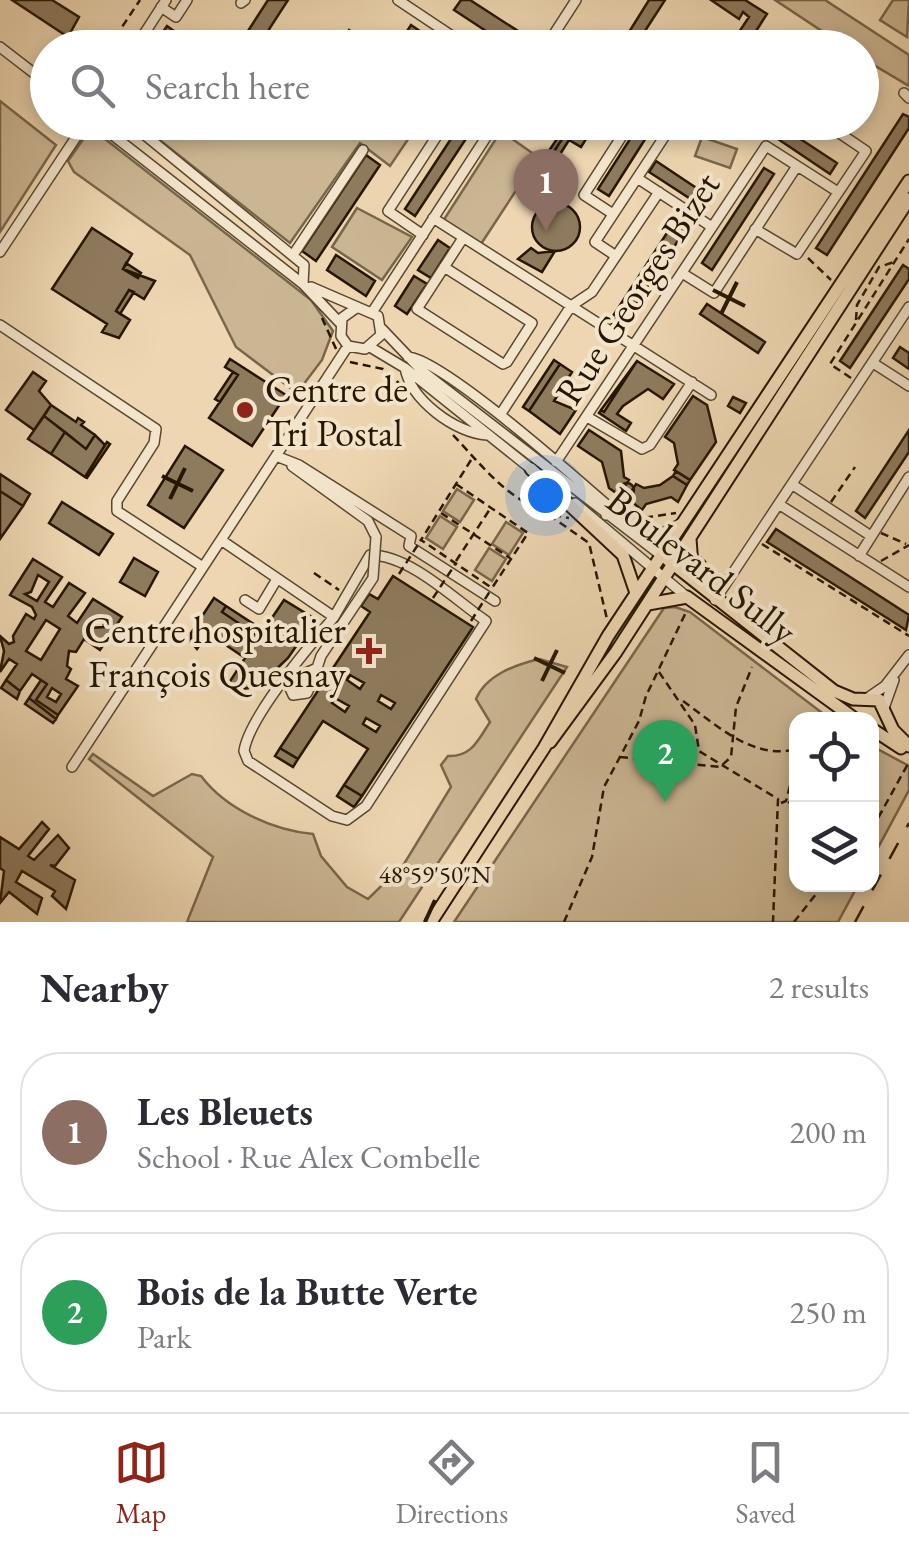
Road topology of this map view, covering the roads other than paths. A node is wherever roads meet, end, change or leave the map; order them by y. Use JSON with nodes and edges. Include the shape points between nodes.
{"nodes":[{"id":1,"x":187,"y":0,"type":"edge"},
{"id":2,"x":398,"y":0,"type":"edge"},
{"id":3,"x":559,"y":0,"type":"edge"},
{"id":4,"x":164,"y":3,"type":"edge"},
{"id":5,"x":573,"y":4,"type":"edge"},
{"id":6,"x":147,"y":30,"type":"edge"},
{"id":7,"x":443,"y":30,"type":"edge"},
{"id":8,"x":556,"y":30,"type":"edge"},
{"id":9,"x":0,"y":47,"type":"edge"},
{"id":10,"x":30,"y":70,"type":"edge"},
{"id":11,"x":74,"y":140,"type":"edge"},
{"id":12,"x":119,"y":140,"type":"edge"},
{"id":13,"x":152,"y":140,"type":"edge"},
{"id":14,"x":434,"y":140,"type":"edge"},
{"id":15,"x":484,"y":140,"type":"edge"},
{"id":16,"x":619,"y":140,"type":"edge"},
{"id":17,"x":662,"y":140,"type":"edge"},
{"id":18,"x":850,"y":140,"type":"edge"},
{"id":19,"x":363,"y":150,"type":"dead end"},
{"id":20,"x":797,"y":166,"type":"junction"},
{"id":21,"x":637,"y":178,"type":"junction"},
{"id":22,"x":909,"y":181,"type":"edge"},
{"id":23,"x":209,"y":187,"type":"junction"},
{"id":24,"x":659,"y":192,"type":"junction"},
{"id":25,"x":838,"y":192,"type":"junction"},
{"id":26,"x":909,"y":199,"type":"edge"},
{"id":27,"x":198,"y":202,"type":"junction"},
{"id":28,"x":237,"y":210,"type":"junction"},
{"id":29,"x":613,"y":214,"type":"junction"},
{"id":30,"x":434,"y":218,"type":"junction"},
{"id":31,"x":224,"y":222,"type":"junction"},
{"id":32,"x":712,"y":227,"type":"junction"},
{"id":33,"x":756,"y":229,"type":"junction"},
{"id":34,"x":423,"y":234,"type":"junction"},
{"id":35,"x":462,"y":238,"type":"junction"},
{"id":36,"x":0,"y":252,"type":"edge"},
{"id":37,"x":293,"y":256,"type":"junction"},
{"id":38,"x":616,"y":256,"type":"junction"},
{"id":39,"x":444,"y":267,"type":"junction"},
{"id":40,"x":682,"y":273,"type":"junction"},
{"id":41,"x":302,"y":284,"type":"junction"},
{"id":42,"x":572,"y":306,"type":"junction"},
{"id":43,"x":909,"y":307,"type":"edge"},
{"id":44,"x":356,"y":308,"type":"junction"},
{"id":45,"x":373,"y":311,"type":"junction"},
{"id":46,"x":340,"y":323,"type":"junction"},
{"id":47,"x":0,"y":325,"type":"edge"},
{"id":48,"x":382,"y":329,"type":"junction"},
{"id":49,"x":348,"y":346,"type":"junction"},
{"id":50,"x":635,"y":346,"type":"junction"},
{"id":51,"x":370,"y":347,"type":"junction"},
{"id":52,"x":872,"y":362,"type":"junction"},
{"id":53,"x":406,"y":363,"type":"junction"},
{"id":54,"x":692,"y":382,"type":"junction"},
{"id":55,"x":909,"y":386,"type":"edge"},
{"id":56,"x":711,"y":395,"type":"dead end"},
{"id":57,"x":480,"y":401,"type":"junction"},
{"id":58,"x":500,"y":415,"type":"junction"},
{"id":59,"x":589,"y":418,"type":"junction"},
{"id":60,"x":493,"y":424,"type":"junction"},
{"id":61,"x":276,"y":456,"type":"junction"},
{"id":62,"x":556,"y":462,"type":"junction"},
{"id":63,"x":292,"y":466,"type":"junction"},
{"id":64,"x":531,"y":469,"type":"junction"},
{"id":65,"x":909,"y":477,"type":"edge"},
{"id":66,"x":792,"y":485,"type":"junction"},
{"id":67,"x":780,"y":504,"type":"junction"},
{"id":68,"x":606,"y":515,"type":"junction"},
{"id":69,"x":686,"y":519,"type":"junction"},
{"id":70,"x":873,"y":533,"type":"junction"},
{"id":71,"x":638,"y":538,"type":"junction"},
{"id":72,"x":690,"y":539,"type":"junction"},
{"id":73,"x":221,"y":540,"type":"junction"},
{"id":74,"x":662,"y":556,"type":"junction"},
{"id":75,"x":859,"y":556,"type":"junction"},
{"id":76,"x":673,"y":564,"type":"junction"},
{"id":77,"x":203,"y":567,"type":"junction"},
{"id":78,"x":652,"y":569,"type":"junction"},
{"id":79,"x":665,"y":577,"type":"junction"},
{"id":80,"x":693,"y":578,"type":"junction"},
{"id":81,"x":278,"y":580,"type":"junction"},
{"id":82,"x":909,"y":587,"type":"edge"},
{"id":83,"x":636,"y":593,"type":"junction"},
{"id":84,"x":245,"y":600,"type":"dead end"},
{"id":85,"x":688,"y":600,"type":"junction"},
{"id":86,"x":715,"y":600,"type":"junction"},
{"id":87,"x":495,"y":601,"type":"dead end"},
{"id":88,"x":648,"y":604,"type":"junction"},
{"id":89,"x":334,"y":616,"type":"junction"},
{"id":90,"x":909,"y":655,"type":"edge"},
{"id":91,"x":317,"y":668,"type":"dead end"},
{"id":92,"x":897,"y":673,"type":"junction"},
{"id":93,"x":866,"y":698,"type":"junction"},
{"id":94,"x":884,"y":710,"type":"junction"},
{"id":95,"x":845,"y":712,"type":"edge"},
{"id":96,"x":854,"y":712,"type":"edge"},
{"id":97,"x":879,"y":718,"type":"edge"},
{"id":98,"x":879,"y":732,"type":"edge"},
{"id":99,"x":544,"y":748,"type":"junction"},
{"id":100,"x":909,"y":750,"type":"edge"},
{"id":101,"x":72,"y":767,"type":"dead end"},
{"id":102,"x":430,"y":922,"type":"edge"}],
"edges":[{"from":1,"to":4,"type":"street","via":[[176,17]]},
{"from":2,"to":7,"type":"street"},
{"from":3,"to":5,"type":"street"},
{"from":4,"to":6,"type":"street"},
{"from":5,"to":8,"type":"street"},
{"from":9,"to":10,"type":"street"},
{"from":11,"to":36,"type":"street"},
{"from":12,"to":27,"type":"street"},
{"from":13,"to":23,"type":"street"},
{"from":14,"to":34,"type":"street","via":[[388,212]]},
{"from":15,"to":30,"type":"street"},
{"from":16,"to":29,"type":"street","via":[[584,195]]},
{"from":17,"to":21,"type":"street"},
{"from":18,"to":25,"type":"street","via":[[866,151]]},
{"from":19,"to":37,"type":"street"},
{"from":20,"to":25,"type":"street"},
{"from":20,"to":32,"type":"street","name":"Rue Georges Bizet","via":[[766,146]]},
{"from":20,"to":33,"type":"street"},
{"from":21,"to":24,"type":"street"},
{"from":21,"to":29,"type":"street"},
{"from":22,"to":69,"type":"main road"},
{"from":23,"to":27,"type":"street"},
{"from":23,"to":28,"type":"street"},
{"from":24,"to":32,"type":"street"},
{"from":24,"to":38,"type":"street"},
{"from":25,"to":33,"type":"street","via":[[794,254]]},
{"from":26,"to":72,"type":"main road"},
{"from":27,"to":31,"type":"street"},
{"from":28,"to":31,"type":"street"},
{"from":28,"to":37,"type":"street"},
{"from":29,"to":38,"type":"street","via":[[595,242]]},
{"from":30,"to":34,"type":"street"},
{"from":30,"to":35,"type":"street"},
{"from":31,"to":41,"type":"street"},
{"from":32,"to":40,"type":"street","name":"Rue Georges Bizet"},
{"from":33,"to":40,"type":"street","via":[[714,293]]},
{"from":34,"to":45,"type":"street"},
{"from":35,"to":39,"type":"street"},
{"from":35,"to":42,"type":"street"},
{"from":37,"to":41,"type":"street","via":[[304,265]]},
{"from":38,"to":42,"type":"street","via":[[592,292]]},
{"from":39,"to":39,"type":"street","via":[[532,324],[507,362],[417,308]]},
{"from":40,"to":50,"type":"street","name":"Rue Georges Bizet"},
{"from":41,"to":44,"type":"street"},
{"from":41,"to":46,"type":"street"},
{"from":42,"to":50,"type":"street"},
{"from":42,"to":58,"type":"street"},
{"from":43,"to":52,"type":"street"},
{"from":44,"to":45,"type":"street"},
{"from":44,"to":46,"type":"street"},
{"from":45,"to":48,"type":"street"},
{"from":46,"to":49,"type":"street"},
{"from":47,"to":77,"type":"street","via":[[156,429],[117,511]]},
{"from":48,"to":51,"type":"street"},
{"from":48,"to":53,"type":"street","name":"Boulevard Sully"},
{"from":49,"to":51,"type":"street"},
{"from":49,"to":61,"type":"street"},
{"from":50,"to":54,"type":"street"},
{"from":50,"to":59,"type":"street","name":"Rue Georges Bizet"},
{"from":51,"to":53,"type":"street","name":"Boulevard Sully"},
{"from":52,"to":55,"type":"street"},
{"from":52,"to":66,"type":"street"},
{"from":53,"to":57,"type":"street","name":"Boulevard Sully","via":[[428,362]]},
{"from":53,"to":60,"type":"street","name":"Boulevard Sully"},
{"from":53,"to":64,"type":"street","name":"Boulevard Sully"},
{"from":54,"to":56,"type":"street"},
{"from":54,"to":59,"type":"street","via":[[642,449]]},
{"from":57,"to":58,"type":"street","name":"Boulevard Sully"},
{"from":57,"to":60,"type":"street"},
{"from":58,"to":62,"type":"street","name":"Boulevard Sully"},
{"from":59,"to":62,"type":"street","name":"Rue Georges Bizet"},
{"from":60,"to":68,"type":"street","name":"Boulevard Sully"},
{"from":61,"to":63,"type":"street"},
{"from":61,"to":73,"type":"street"},
{"from":62,"to":68,"type":"street","name":"Boulevard Sully","via":[[606,504]]},
{"from":63,"to":87,"type":"street","via":[[410,536],[408,546]]},
{"from":63,"to":91,"type":"street","bridge":true,"via":[[368,521],[376,538],[372,578]]},
{"from":64,"to":78,"type":"street","name":"Boulevard Sully"},
{"from":64,"to":83,"type":"main road","via":[[624,555]]},
{"from":65,"to":70,"type":"street"},
{"from":66,"to":67,"type":"street"},
{"from":66,"to":70,"type":"street"},
{"from":67,"to":75,"type":"street"},
{"from":67,"to":86,"type":"street"},
{"from":68,"to":71,"type":"street","name":"Boulevard Sully"},
{"from":69,"to":71,"type":"street","via":[[670,531]]},
{"from":69,"to":74,"type":"main road"},
{"from":70,"to":75,"type":"street"},
{"from":71,"to":74,"type":"street","name":"Boulevard Sully"},
{"from":72,"to":76,"type":"main road"},
{"from":72,"to":80,"type":"main road"},
{"from":73,"to":77,"type":"street"},
{"from":73,"to":81,"type":"street"},
{"from":74,"to":76,"type":"main road","name":"Boulevard Sully"},
{"from":74,"to":78,"type":"main road"},
{"from":75,"to":82,"type":"street"},
{"from":76,"to":79,"type":"main road"},
{"from":76,"to":80,"type":"main road","name":"Boulevard Sully"},
{"from":77,"to":101,"type":"street"},
{"from":78,"to":79,"type":"street","name":"Boulevard Sully"},
{"from":78,"to":83,"type":"main road"},
{"from":79,"to":85,"type":"street","name":"Boulevard Sully"},
{"from":79,"to":88,"type":"main road"},
{"from":80,"to":86,"type":"main road","name":"Boulevard Sully"},
{"from":81,"to":84,"type":"street","via":[[259,609]]},
{"from":81,"to":89,"type":"street"},
{"from":83,"to":99,"type":"main road"},
{"from":85,"to":88,"type":"main road"},
{"from":85,"to":95,"type":"main road","name":"Boulevard Sully"},
{"from":86,"to":93,"type":"main road","name":"Boulevard Sully","via":[[834,690]]},
{"from":88,"to":99,"type":"main road"},
{"from":89,"to":89,"type":"street","via":[[370,555],[381,555],[486,621],[366,806],[348,820],[248,761],[244,751],[284,680]]},
{"from":90,"to":92,"type":"street"},
{"from":92,"to":93,"type":"street"},
{"from":92,"to":94,"type":"street"},
{"from":93,"to":94,"type":"main road","name":"Boulevard Sully"},
{"from":93,"to":96,"type":"main road"},
{"from":94,"to":97,"type":"main road"},
{"from":94,"to":100,"type":"main road"},
{"from":98,"to":100,"type":"main road"},
{"from":99,"to":102,"type":"main road"}]}
